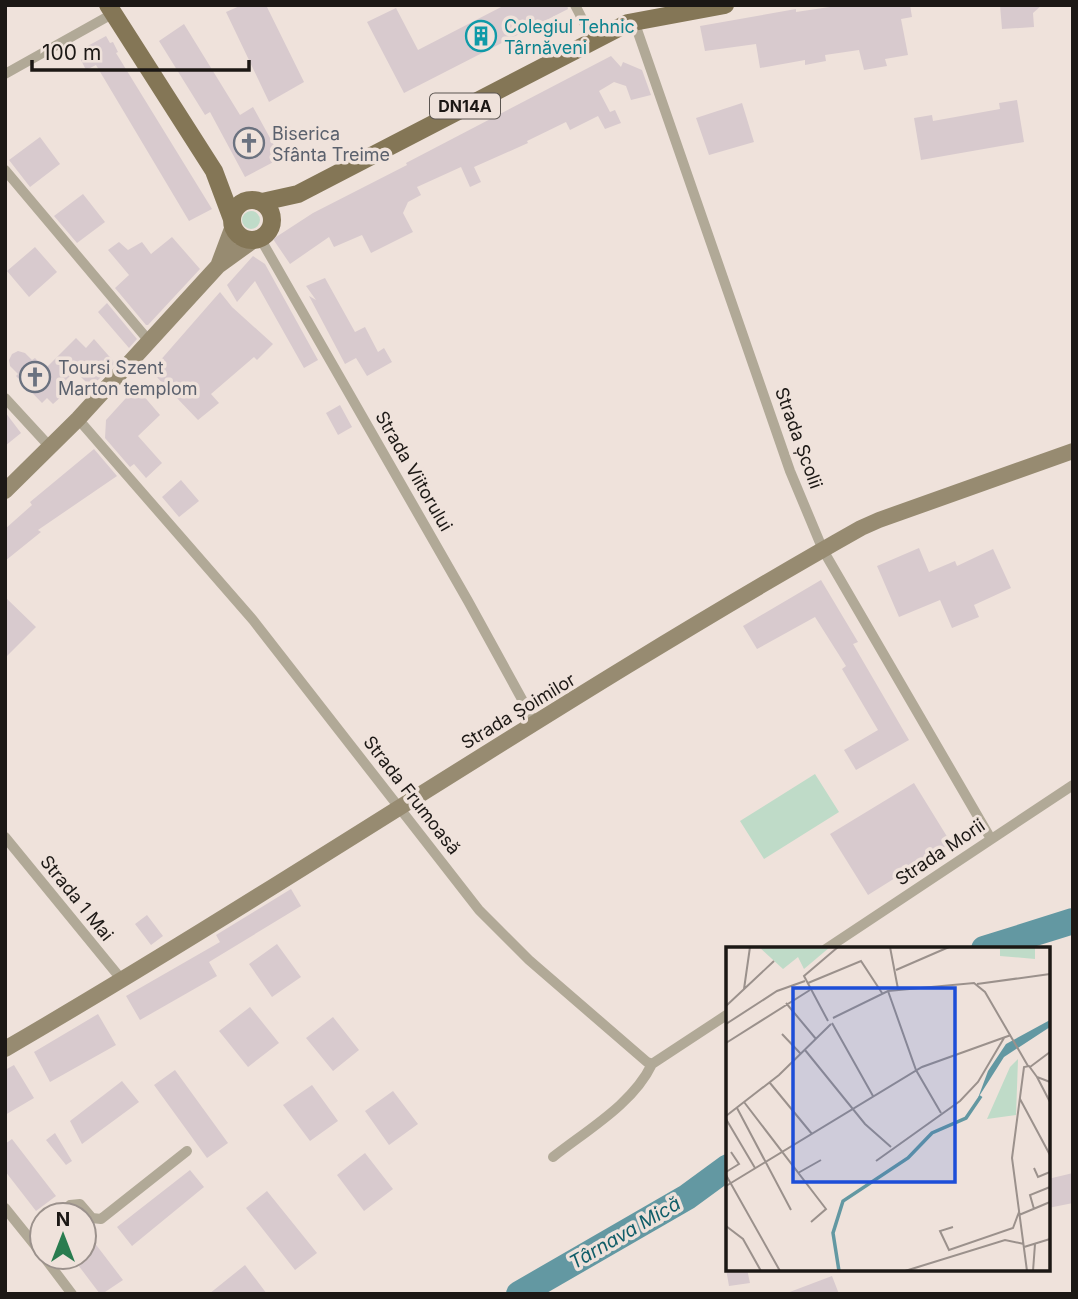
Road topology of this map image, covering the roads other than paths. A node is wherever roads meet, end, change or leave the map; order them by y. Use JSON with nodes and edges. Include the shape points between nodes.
{"nodes":[{"id":1,"x":575,"y":5,"type":"edge"},
{"id":2,"x":725,"y":5,"type":"edge"},
{"id":3,"x":702,"y":7,"type":"edge"},
{"id":4,"x":111,"y":9,"type":"edge"},
{"id":5,"x":634,"y":21,"type":"junction"},
{"id":6,"x":593,"y":40,"type":"junction"},
{"id":7,"x":5,"y":74,"type":"edge"},
{"id":8,"x":5,"y":170,"type":"edge"},
{"id":9,"x":214,"y":171,"type":"junction"},
{"id":10,"x":298,"y":194,"type":"junction"},
{"id":11,"x":255,"y":201,"type":"junction"},
{"id":12,"x":233,"y":223,"type":"junction"},
{"id":13,"x":262,"y":234,"type":"junction"},
{"id":14,"x":218,"y":266,"type":"junction"},
{"id":15,"x":149,"y":341,"type":"junction"},
{"id":16,"x":5,"y":398,"type":"edge"},
{"id":17,"x":78,"y":419,"type":"junction"},
{"id":18,"x":51,"y":447,"type":"junction"},
{"id":19,"x":1073,"y":451,"type":"edge"},
{"id":20,"x":5,"y":491,"type":"edge"},
{"id":21,"x":822,"y":550,"type":"junction"},
{"id":22,"x":534,"y":723,"type":"junction"},
{"id":23,"x":1073,"y":785,"type":"edge"},
{"id":24,"x":399,"y":806,"type":"junction"},
{"id":25,"x":5,"y":837,"type":"edge"},
{"id":26,"x":991,"y":839,"type":"junction"},
{"id":27,"x":829,"y":947,"type":"edge"},
{"id":28,"x":122,"y":980,"type":"junction"},
{"id":29,"x":726,"y":1015,"type":"edge"},
{"id":30,"x":5,"y":1049,"type":"edge"},
{"id":31,"x":652,"y":1064,"type":"junction"},
{"id":32,"x":187,"y":1152,"type":"dead end"},
{"id":33,"x":553,"y":1157,"type":"dead end"},
{"id":34,"x":5,"y":1208,"type":"edge"},
{"id":35,"x":98,"y":1218,"type":"edge"},
{"id":36,"x":28,"y":1236,"type":"edge"},
{"id":37,"x":54,"y":1271,"type":"edge"},
{"id":38,"x":72,"y":1294,"type":"edge"}],
"edges":[{"from":1,"to":6,"type":"street"},
{"from":2,"to":3,"type":"main road","number":"DN14A"},
{"from":3,"to":5,"type":"main road","number":"DN14A"},
{"from":4,"to":7,"type":"street"},
{"from":4,"to":9,"type":"main road"},
{"from":5,"to":6,"type":"main road","number":"DN14A"},
{"from":5,"to":21,"type":"street","name":"Strada Școlii","via":[[790,471]]},
{"from":6,"to":10,"type":"main road","number":"DN14A"},
{"from":8,"to":15,"type":"street"},
{"from":9,"to":11,"type":"main road"},
{"from":9,"to":12,"type":"main road"},
{"from":10,"to":11,"type":"main road","number":"DN14A"},
{"from":10,"to":13,"type":"main road","number":"DN14A"},
{"from":11,"to":12,"type":"main road","via":[[237,207]]},
{"from":11,"to":13,"type":"main road","via":[[270,212]]},
{"from":12,"to":13,"type":"main road","via":[[242,237]]},
{"from":12,"to":14,"type":"street"},
{"from":13,"to":14,"type":"street"},
{"from":13,"to":22,"type":"street","name":"Strada Viitorului"},
{"from":14,"to":15,"type":"street"},
{"from":15,"to":17,"type":"street"},
{"from":16,"to":18,"type":"street"},
{"from":17,"to":18,"type":"street"},
{"from":17,"to":24,"type":"street","name":"Strada Frumoasă","via":[[253,620]]},
{"from":18,"to":20,"type":"street"},
{"from":19,"to":21,"type":"street","name":"Strada Șoimilor","via":[[879,520]]},
{"from":21,"to":22,"type":"street","name":"Strada Șoimilor"},
{"from":21,"to":26,"type":"street","name":"Strada Școlii"},
{"from":22,"to":24,"type":"street","name":"Strada Șoimilor"},
{"from":23,"to":26,"type":"street","name":"Strada Morii"},
{"from":24,"to":28,"type":"street","name":"Strada Șoimilor"},
{"from":24,"to":31,"type":"street","name":"Strada Frumoasă","via":[[505,938]]},
{"from":25,"to":28,"type":"street","name":"Strada 1 Mai"},
{"from":26,"to":27,"type":"street","name":"Strada Morii"},
{"from":28,"to":30,"type":"street","name":"Strada Șoimilor"},
{"from":29,"to":31,"type":"street"},
{"from":31,"to":33,"type":"street","via":[[644,1081],[625,1100]]},
{"from":32,"to":35,"type":"street"},
{"from":34,"to":36,"type":"street"},
{"from":37,"to":38,"type":"street"}]}
